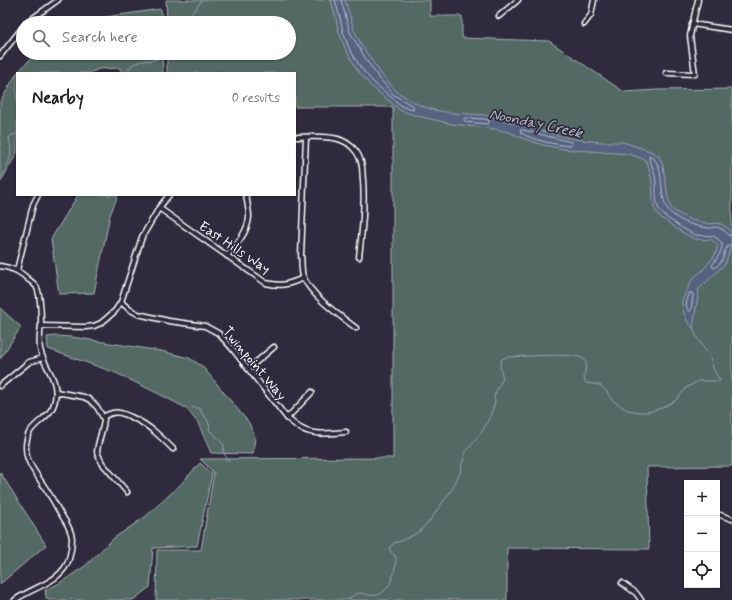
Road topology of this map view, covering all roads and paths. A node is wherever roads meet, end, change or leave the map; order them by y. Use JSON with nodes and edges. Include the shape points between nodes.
{"nodes":[{"id":1,"x":58,"y":0,"type":"edge"},
{"id":2,"x":518,"y":0,"type":"edge"},
{"id":3,"x":594,"y":0,"type":"edge"},
{"id":4,"x":698,"y":0,"type":"edge"},
{"id":5,"x":36,"y":16,"type":"edge"},
{"id":6,"x":499,"y":16,"type":"dead end"},
{"id":7,"x":584,"y":24,"type":"dead end"},
{"id":8,"x":692,"y":24,"type":"junction"},
{"id":9,"x":732,"y":30,"type":"edge"},
{"id":10,"x":16,"y":36,"type":"edge"},
{"id":11,"x":0,"y":56,"type":"edge"},
{"id":12,"x":666,"y":73,"type":"dead end"},
{"id":13,"x":296,"y":137,"type":"edge"},
{"id":14,"x":306,"y":137,"type":"junction"},
{"id":15,"x":38,"y":196,"type":"edge"},
{"id":16,"x":169,"y":196,"type":"edge"},
{"id":17,"x":246,"y":196,"type":"edge"},
{"id":18,"x":160,"y":208,"type":"junction"},
{"id":19,"x":227,"y":256,"type":"junction"},
{"id":20,"x":359,"y":257,"type":"dead end"},
{"id":21,"x":0,"y":266,"type":"edge"},
{"id":22,"x":17,"y":270,"type":"junction"},
{"id":23,"x":304,"y":278,"type":"junction"},
{"id":24,"x":121,"y":302,"type":"junction"},
{"id":25,"x":40,"y":326,"type":"junction"},
{"id":26,"x":356,"y":328,"type":"dead end"},
{"id":27,"x":274,"y":347,"type":"dead end"},
{"id":28,"x":43,"y":358,"type":"junction"},
{"id":29,"x":248,"y":369,"type":"junction"},
{"id":30,"x":0,"y":386,"type":"edge"},
{"id":31,"x":56,"y":392,"type":"junction"},
{"id":32,"x":312,"y":392,"type":"dead end"},
{"id":33,"x":103,"y":418,"type":"junction"},
{"id":34,"x":287,"y":418,"type":"junction"},
{"id":35,"x":346,"y":432,"type":"dead end"},
{"id":36,"x":173,"y":449,"type":"dead end"},
{"id":37,"x":127,"y":492,"type":"dead end"},
{"id":38,"x":720,"y":515,"type":"edge"},
{"id":39,"x":732,"y":518,"type":"edge"},
{"id":40,"x":622,"y":583,"type":"dead end"},
{"id":41,"x":15,"y":600,"type":"edge"},
{"id":42,"x":641,"y":600,"type":"edge"}],
"edges":[{"from":1,"to":5,"type":"street"},
{"from":2,"to":6,"type":"street"},
{"from":3,"to":7,"type":"street","via":[[591,15]]},
{"from":4,"to":8,"type":"street"},
{"from":8,"to":9,"type":"street"},
{"from":8,"to":12,"type":"street","via":[[690,36],[695,74]]},
{"from":10,"to":11,"type":"street"},
{"from":13,"to":14,"type":"street"},
{"from":14,"to":20,"type":"street","via":[[340,139],[360,158],[364,188]]},
{"from":14,"to":23,"type":"street","via":[[301,255]]},
{"from":15,"to":22,"type":"street"},
{"from":16,"to":18,"type":"street"},
{"from":17,"to":19,"type":"street","via":[[249,216],[245,232]]},
{"from":18,"to":19,"type":"street","name":"East Hills Way"},
{"from":18,"to":24,"type":"street","via":[[142,237]]},
{"from":19,"to":23,"type":"street","name":"East Hills Way","via":[[266,284],[286,285]]},
{"from":21,"to":22,"type":"street"},
{"from":22,"to":25,"type":"street","via":[[36,286],[40,300]]},
{"from":23,"to":26,"type":"street","via":[[318,297]]},
{"from":24,"to":25,"type":"street","via":[[107,318],[94,326]]},
{"from":24,"to":29,"type":"street","name":"Twinpoint Way","via":[[138,314],[212,329]]},
{"from":25,"to":28,"type":"street"},
{"from":27,"to":29,"type":"street"},
{"from":28,"to":30,"type":"street","via":[[29,362]]},
{"from":28,"to":31,"type":"street","via":[[54,378]]},
{"from":29,"to":34,"type":"street","name":"Twinpoint Way"},
{"from":31,"to":33,"type":"street","via":[[90,400]]},
{"from":31,"to":41,"type":"street","via":[[54,406],[31,430],[26,449],[30,466],[70,529],[72,546],[69,559],[60,574]]},
{"from":32,"to":34,"type":"street"},
{"from":33,"to":36,"type":"street","via":[[118,412],[143,422]]},
{"from":33,"to":37,"type":"street","via":[[98,452],[102,463]]},
{"from":34,"to":35,"type":"street","name":"Twinpoint Way","via":[[308,432]]},
{"from":38,"to":39,"type":"street"},
{"from":40,"to":42,"type":"street"}]}
